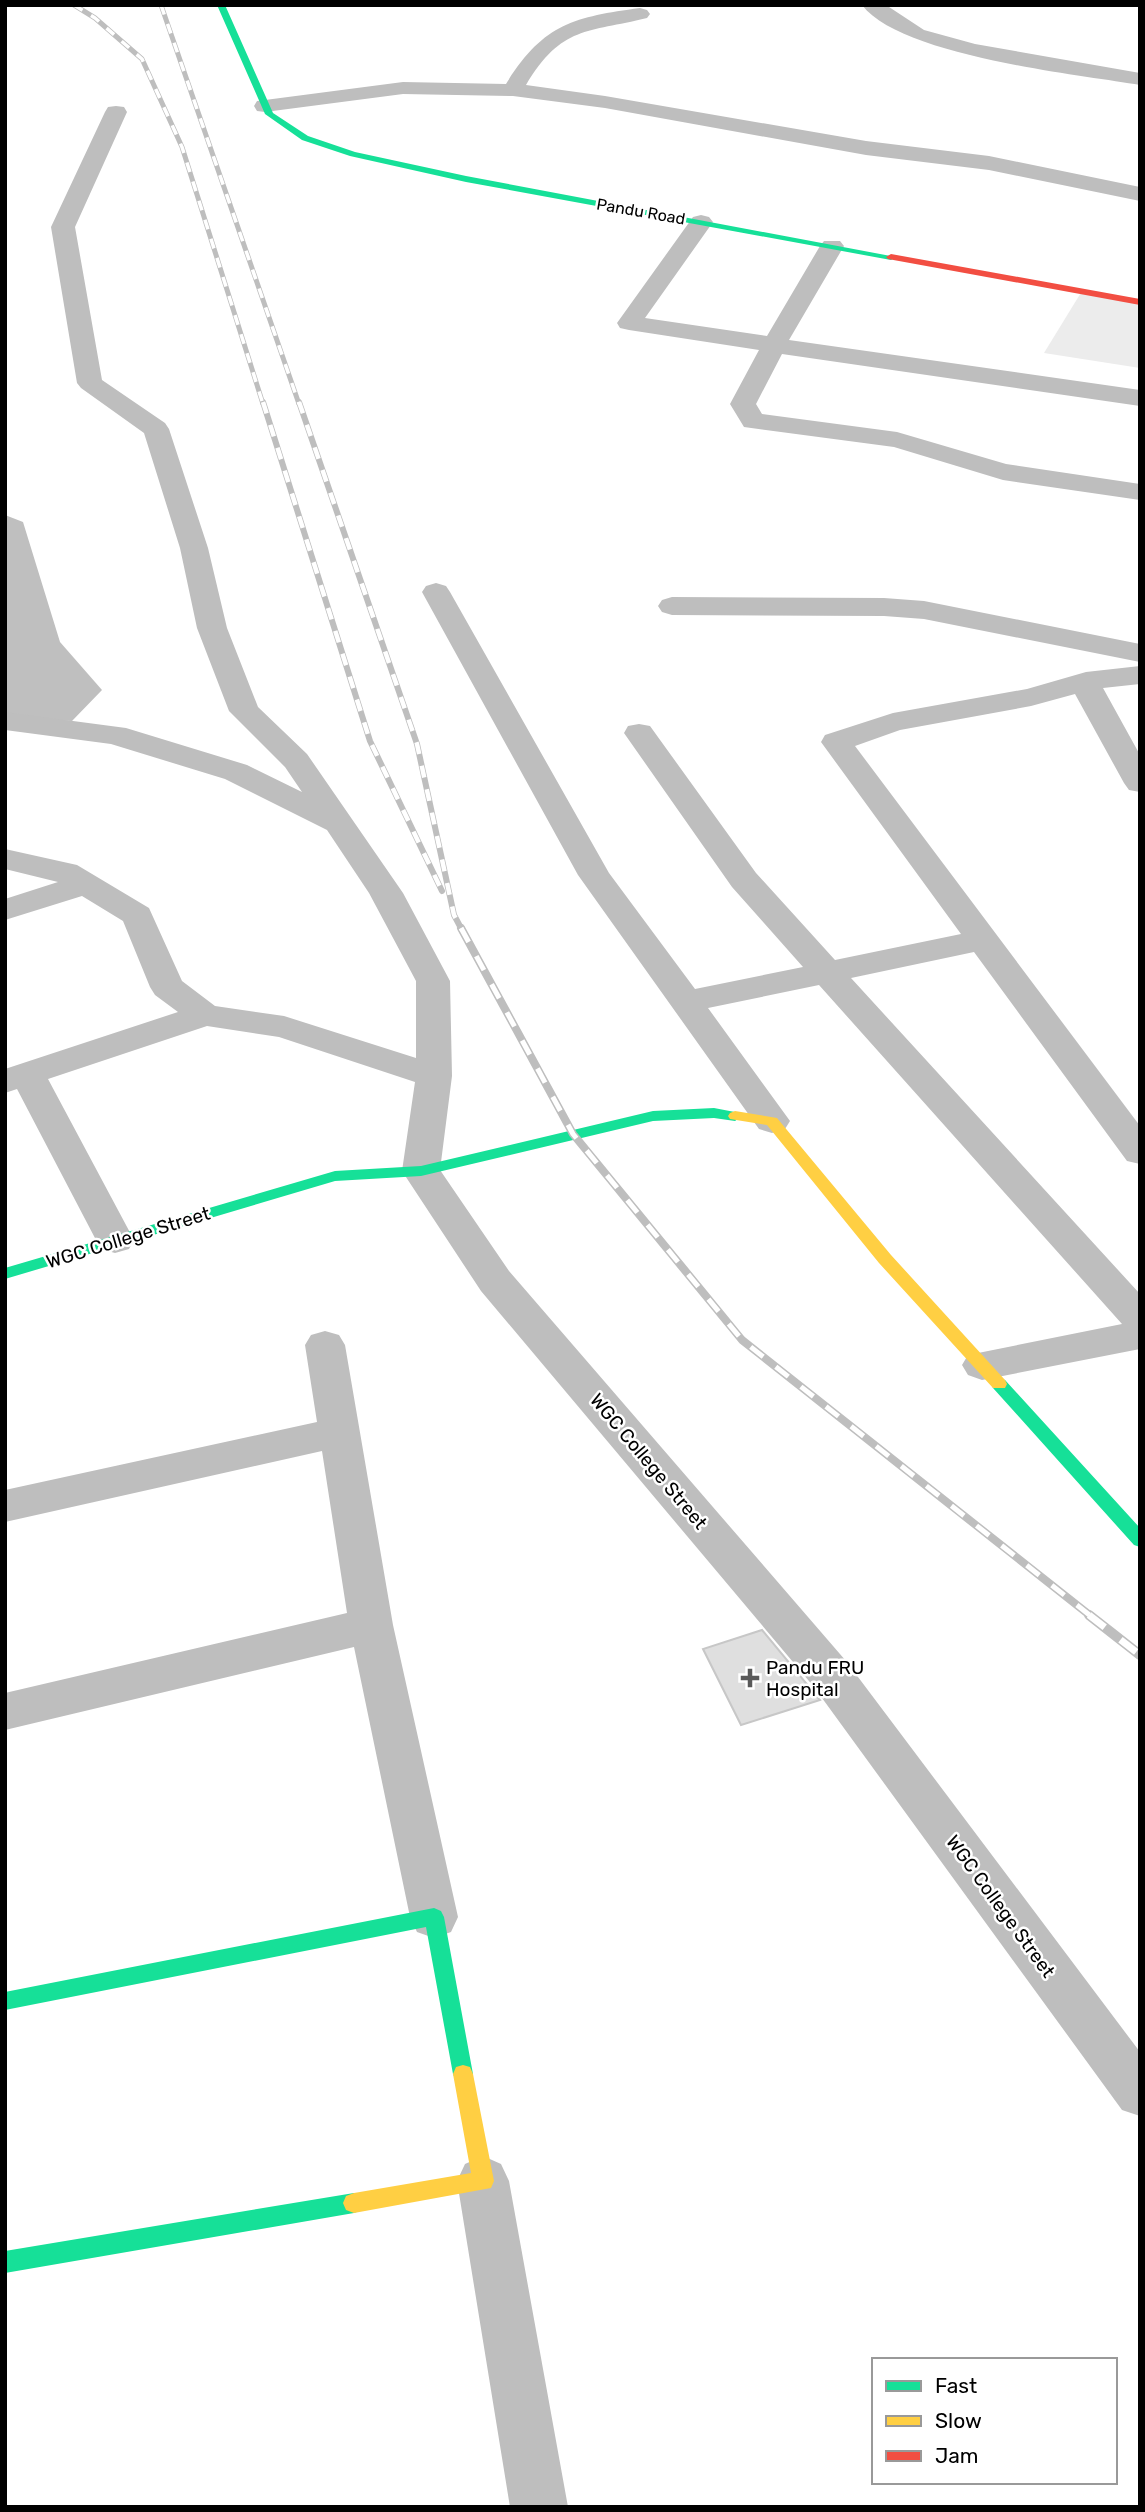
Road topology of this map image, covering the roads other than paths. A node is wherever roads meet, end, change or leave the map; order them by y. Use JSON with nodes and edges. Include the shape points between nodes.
{"nodes":[{"id":1,"x":221,"y":5,"type":"edge"},
{"id":2,"x":872,"y":5,"type":"edge"},
{"id":3,"x":640,"y":14,"type":"dead end"},
{"id":4,"x":1140,"y":79,"type":"edge"},
{"id":5,"x":513,"y":90,"type":"junction"},
{"id":6,"x":265,"y":106,"type":"junction"},
{"id":7,"x":116,"y":113,"type":"dead end"},
{"id":8,"x":1140,"y":194,"type":"edge"},
{"id":9,"x":701,"y":222,"type":"junction"},
{"id":10,"x":832,"y":246,"type":"junction"},
{"id":11,"x":1140,"y":302,"type":"edge"},
{"id":12,"x":774,"y":345,"type":"junction"},
{"id":13,"x":1140,"y":398,"type":"edge"},
{"id":14,"x":1140,"y":492,"type":"edge"},
{"id":15,"x":436,"y":592,"type":"dead end"},
{"id":16,"x":672,"y":606,"type":"dead end"},
{"id":17,"x":1140,"y":653,"type":"edge"},
{"id":18,"x":1140,"y":675,"type":"edge"},
{"id":19,"x":1086,"y":681,"type":"junction"},
{"id":20,"x":5,"y":722,"type":"edge"},
{"id":21,"x":639,"y":733,"type":"dead end"},
{"id":22,"x":1140,"y":783,"type":"edge"},
{"id":23,"x":338,"y":823,"type":"junction"},
{"id":24,"x":5,"y":859,"type":"edge"},
{"id":25,"x":85,"y":884,"type":"junction"},
{"id":26,"x":5,"y":910,"type":"edge"},
{"id":27,"x":981,"y":940,"type":"junction"},
{"id":28,"x":825,"y":972,"type":"junction"},
{"id":29,"x":686,"y":1002,"type":"junction"},
{"id":30,"x":205,"y":1015,"type":"junction"},
{"id":31,"x":434,"y":1076,"type":"junction"},
{"id":32,"x":16,"y":1077,"type":"edge"},
{"id":33,"x":772,"y":1121,"type":"junction"},
{"id":34,"x":1140,"y":1152,"type":"edge"},
{"id":35,"x":421,"y":1171,"type":"junction"},
{"id":36,"x":115,"y":1240,"type":"junction"},
{"id":37,"x":5,"y":1274,"type":"edge"},
{"id":38,"x":1140,"y":1320,"type":"edge"},
{"id":39,"x":1140,"y":1335,"type":"edge"},
{"id":40,"x":325,"y":1345,"type":"dead end"},
{"id":41,"x":982,"y":1365,"type":"junction"},
{"id":42,"x":339,"y":1432,"type":"junction"},
{"id":43,"x":5,"y":1506,"type":"edge"},
{"id":44,"x":1140,"y":1540,"type":"edge"},
{"id":45,"x":370,"y":1625,"type":"junction"},
{"id":46,"x":5,"y":1713,"type":"edge"},
{"id":47,"x":433,"y":1917,"type":"junction"},
{"id":48,"x":5,"y":2001,"type":"edge"},
{"id":49,"x":1140,"y":2093,"type":"edge"},
{"id":50,"x":483,"y":2181,"type":"junction"},
{"id":51,"x":5,"y":2262,"type":"edge"},
{"id":52,"x":539,"y":2507,"type":"edge"}],
"edges":[{"from":1,"to":6,"type":"street","name":"Pandu Road"},
{"from":2,"to":4,"type":"street","via":[[917,34],[972,50]]},
{"from":3,"to":5,"type":"street","via":[[598,19],[564,32],[544,44]]},
{"from":5,"to":6,"type":"street","via":[[403,88]]},
{"from":5,"to":8,"type":"street","via":[[866,148],[989,163]]},
{"from":6,"to":9,"type":"street","name":"Pandu Road","via":[[269,114],[305,138],[353,154]]},
{"from":7,"to":23,"type":"street","via":[[63,227],[90,383],[156,429],[194,548],[212,628],[244,711],[296,761]]},
{"from":9,"to":10,"type":"street","name":"Pandu Road"},
{"from":9,"to":12,"type":"street","via":[[629,323]]},
{"from":10,"to":11,"type":"street","name":"Pandu Road"},
{"from":10,"to":12,"type":"street"},
{"from":12,"to":13,"type":"street"},
{"from":12,"to":14,"type":"street","via":[[743,404],[753,421],[897,440],[1003,472]]},
{"from":15,"to":29,"type":"street","via":[[594,875]]},
{"from":16,"to":17,"type":"street","via":[[924,610]]},
{"from":18,"to":19,"type":"street"},
{"from":19,"to":22,"type":"street"},
{"from":19,"to":27,"type":"street","via":[[1031,697],[893,722],[836,742]]},
{"from":20,"to":23,"type":"street","via":[[114,735],[224,768]]},
{"from":21,"to":28,"type":"street","via":[[744,880]]},
{"from":23,"to":31,"type":"street","via":[[386,893],[433,981]]},
{"from":24,"to":25,"type":"street","via":[[65,872]]},
{"from":25,"to":26,"type":"street"},
{"from":25,"to":30,"type":"street","via":[[136,915],[167,987]]},
{"from":27,"to":28,"type":"street"},
{"from":27,"to":34,"type":"street"},
{"from":28,"to":29,"type":"street"},
{"from":28,"to":38,"type":"street"},
{"from":29,"to":33,"type":"street"},
{"from":30,"to":31,"type":"street","via":[[284,1027]]},
{"from":30,"to":32,"type":"street"},
{"from":31,"to":35,"type":"street"},
{"from":32,"to":36,"type":"street"},
{"from":33,"to":35,"type":"street","via":[[714,1113],[653,1116]]},
{"from":33,"to":41,"type":"street","via":[[885,1259]]},
{"from":35,"to":36,"type":"street","name":"WGC College Street","via":[[335,1176]]},
{"from":35,"to":49,"type":"street","name":"WGC College Street","via":[[495,1281],[830,1674]]},
{"from":36,"to":37,"type":"street","name":"WGC College Street"},
{"from":39,"to":41,"type":"street"},
{"from":40,"to":42,"type":"street"},
{"from":41,"to":44,"type":"street"},
{"from":42,"to":43,"type":"street"},
{"from":42,"to":45,"type":"street"},
{"from":45,"to":46,"type":"street"},
{"from":45,"to":47,"type":"street"},
{"from":47,"to":48,"type":"street"},
{"from":47,"to":50,"type":"street"},
{"from":50,"to":51,"type":"street"},
{"from":50,"to":52,"type":"street"}]}
